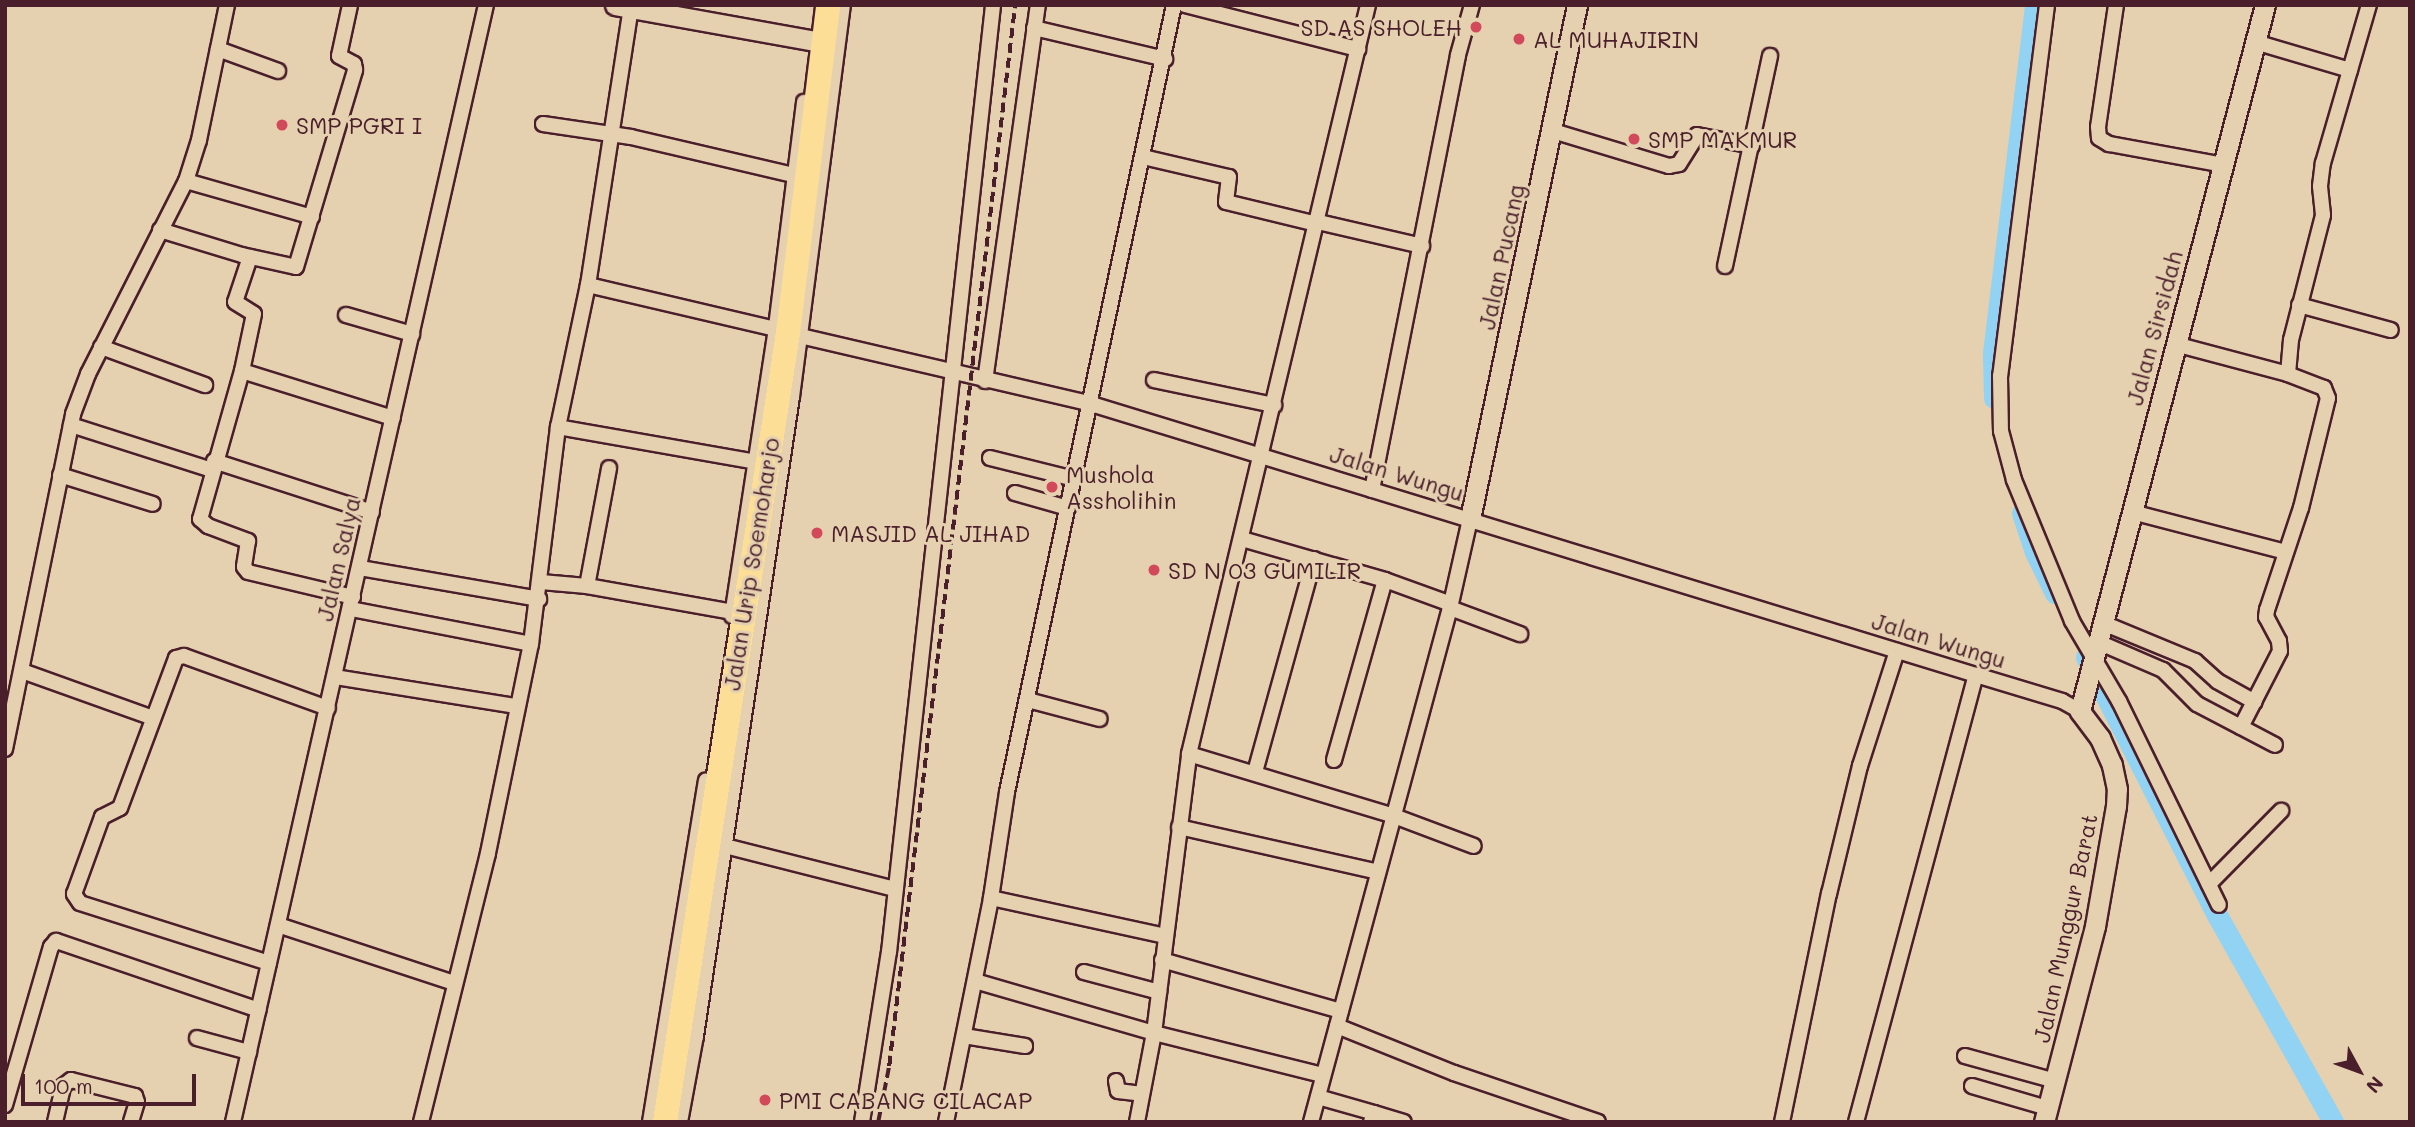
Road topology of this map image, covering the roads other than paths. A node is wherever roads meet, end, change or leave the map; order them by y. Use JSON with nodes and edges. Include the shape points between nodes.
{"nodes":[{"id":1,"x":227,"y":5,"type":"edge"},
{"id":2,"x":351,"y":5,"type":"edge"},
{"id":3,"x":486,"y":5,"type":"edge"},
{"id":4,"x":817,"y":5,"type":"edge"},
{"id":5,"x":828,"y":5,"type":"edge"},
{"id":6,"x":837,"y":5,"type":"edge"},
{"id":7,"x":843,"y":5,"type":"edge"},
{"id":8,"x":993,"y":5,"type":"edge"},
{"id":9,"x":1038,"y":5,"type":"edge"},
{"id":10,"x":1174,"y":5,"type":"edge"},
{"id":11,"x":1185,"y":5,"type":"edge"},
{"id":12,"x":1368,"y":5,"type":"edge"},
{"id":13,"x":1472,"y":5,"type":"edge"},
{"id":14,"x":1577,"y":5,"type":"edge"},
{"id":15,"x":2047,"y":5,"type":"edge"},
{"id":16,"x":2116,"y":5,"type":"edge"},
{"id":17,"x":2265,"y":5,"type":"edge"},
{"id":18,"x":2369,"y":5,"type":"edge"},
{"id":19,"x":623,"y":7,"type":"edge"},
{"id":20,"x":1034,"y":28,"type":"junction"},
{"id":21,"x":823,"y":42,"type":"junction"},
{"id":22,"x":2255,"y":42,"type":"junction"},
{"id":23,"x":218,"y":49,"type":"junction"},
{"id":24,"x":1358,"y":49,"type":"junction"},
{"id":25,"x":1770,"y":56,"type":"dead end"},
{"id":26,"x":1165,"y":59,"type":"junction"},
{"id":27,"x":2350,"y":70,"type":"junction"},
{"id":28,"x":278,"y":71,"type":"dead end"},
{"id":29,"x":543,"y":124,"type":"dead end"},
{"id":30,"x":1553,"y":131,"type":"junction"},
{"id":31,"x":609,"y":135,"type":"junction"},
{"id":32,"x":1752,"y":146,"type":"junction"},
{"id":33,"x":1143,"y":157,"type":"junction"},
{"id":34,"x":2223,"y":165,"type":"junction"},
{"id":35,"x":801,"y":176,"type":"junction"},
{"id":36,"x":186,"y":181,"type":"junction"},
{"id":37,"x":312,"y":218,"type":"junction"},
{"id":38,"x":1317,"y":223,"type":"junction"},
{"id":39,"x":160,"y":230,"type":"junction"},
{"id":40,"x":1422,"y":246,"type":"junction"},
{"id":41,"x":250,"y":257,"type":"junction"},
{"id":42,"x":1725,"y":266,"type":"dead end"},
{"id":43,"x":588,"y":285,"type":"junction"},
{"id":44,"x":2299,"y":305,"type":"junction"},
{"id":45,"x":346,"y":315,"type":"dead end"},
{"id":46,"x":2390,"y":330,"type":"dead end"},
{"id":47,"x":790,"y":333,"type":"junction"},
{"id":48,"x":412,"y":334,"type":"junction"},
{"id":49,"x":2175,"y":344,"type":"junction"},
{"id":50,"x":101,"y":347,"type":"junction"},
{"id":51,"x":242,"y":371,"type":"junction"},
{"id":52,"x":951,"y":373,"type":"junction"},
{"id":53,"x":2288,"y":374,"type":"junction"},
{"id":54,"x":1154,"y":380,"type":"dead end"},
{"id":55,"x":985,"y":381,"type":"junction"},
{"id":56,"x":205,"y":384,"type":"dead end"},
{"id":57,"x":1088,"y":404,"type":"junction"},
{"id":58,"x":1273,"y":405,"type":"junction"},
{"id":59,"x":393,"y":418,"type":"junction"},
{"id":60,"x":71,"y":425,"type":"junction"},
{"id":61,"x":558,"y":427,"type":"junction"},
{"id":62,"x":1262,"y":457,"type":"junction"},
{"id":63,"x":990,"y":458,"type":"dead end"},
{"id":64,"x":761,"y":463,"type":"junction"},
{"id":65,"x":213,"y":466,"type":"junction"},
{"id":66,"x":609,"y":468,"type":"dead end"},
{"id":67,"x":60,"y":475,"type":"junction"},
{"id":68,"x":1074,"y":479,"type":"junction"},
{"id":69,"x":1371,"y":490,"type":"junction"},
{"id":70,"x":1015,"y":493,"type":"dead end"},
{"id":71,"x":153,"y":504,"type":"dead end"},
{"id":72,"x":1068,"y":508,"type":"junction"},
{"id":73,"x":372,"y":512,"type":"junction"},
{"id":74,"x":2132,"y":512,"type":"junction"},
{"id":75,"x":1470,"y":519,"type":"junction"},
{"id":76,"x":1242,"y":539,"type":"junction"},
{"id":77,"x":2286,"y":552,"type":"junction"},
{"id":78,"x":1314,"y":559,"type":"junction"},
{"id":79,"x":360,"y":568,"type":"junction"},
{"id":80,"x":1385,"y":580,"type":"junction"},
{"id":81,"x":541,"y":582,"type":"junction"},
{"id":82,"x":587,"y":586,"type":"junction"},
{"id":83,"x":539,"y":599,"type":"junction"},
{"id":84,"x":352,"y":603,"type":"junction"},
{"id":85,"x":1451,"y":606,"type":"junction"},
{"id":86,"x":738,"y":612,"type":"junction"},
{"id":87,"x":1520,"y":634,"type":"dead end"},
{"id":88,"x":531,"y":644,"type":"junction"},
{"id":89,"x":2097,"y":647,"type":"junction"},
{"id":90,"x":1897,"y":651,"type":"junction"},
{"id":91,"x":22,"y":671,"type":"junction"},
{"id":92,"x":1976,"y":675,"type":"junction"},
{"id":93,"x":335,"y":677,"type":"junction"},
{"id":94,"x":1028,"y":700,"type":"junction"},
{"id":95,"x":2255,"y":702,"type":"junction"},
{"id":96,"x":516,"y":706,"type":"junction"},
{"id":97,"x":328,"y":708,"type":"junction"},
{"id":98,"x":2080,"y":711,"type":"junction"},
{"id":99,"x":153,"y":718,"type":"junction"},
{"id":100,"x":1100,"y":719,"type":"dead end"},
{"id":101,"x":2241,"y":727,"type":"junction"},
{"id":102,"x":2275,"y":745,"type":"dead end"},
{"id":103,"x":5,"y":749,"type":"edge"},
{"id":104,"x":1189,"y":754,"type":"junction"},
{"id":105,"x":1334,"y":760,"type":"dead end"},
{"id":106,"x":1255,"y":772,"type":"junction"},
{"id":107,"x":2281,"y":811,"type":"dead end"},
{"id":108,"x":1394,"y":816,"type":"junction"},
{"id":109,"x":1179,"y":827,"type":"junction"},
{"id":110,"x":720,"y":845,"type":"junction"},
{"id":111,"x":1474,"y":846,"type":"dead end"},
{"id":112,"x":1378,"y":872,"type":"junction"},
{"id":113,"x":2209,"y":884,"type":"junction"},
{"id":114,"x":895,"y":889,"type":"junction"},
{"id":115,"x":991,"y":898,"type":"junction"},
{"id":116,"x":2220,"y":905,"type":"dead end"},
{"id":117,"x":278,"y":925,"type":"junction"},
{"id":118,"x":1165,"y":936,"type":"junction"},
{"id":119,"x":1161,"y":960,"type":"junction"},
{"id":120,"x":269,"y":964,"type":"junction"},
{"id":121,"x":1084,"y":972,"type":"dead end"},
{"id":122,"x":975,"y":981,"type":"junction"},
{"id":123,"x":454,"y":982,"type":"junction"},
{"id":124,"x":1159,"y":992,"type":"junction"},
{"id":125,"x":258,"y":1010,"type":"junction"},
{"id":126,"x":1341,"y":1011,"type":"junction"},
{"id":127,"x":1337,"y":1026,"type":"junction"},
{"id":128,"x":1154,"y":1033,"type":"junction"},
{"id":129,"x":964,"y":1036,"type":"junction"},
{"id":130,"x":197,"y":1038,"type":"dead end"},
{"id":131,"x":1025,"y":1046,"type":"dead end"},
{"id":132,"x":249,"y":1052,"type":"junction"},
{"id":133,"x":1965,"y":1056,"type":"dead end"},
{"id":134,"x":1323,"y":1075,"type":"junction"},
{"id":135,"x":1116,"y":1081,"type":"dead end"},
{"id":136,"x":2056,"y":1081,"type":"junction"},
{"id":137,"x":1972,"y":1086,"type":"dead end"},
{"id":138,"x":1142,"y":1094,"type":"junction"},
{"id":139,"x":1318,"y":1097,"type":"junction"},
{"id":140,"x":5,"y":1105,"type":"edge"},
{"id":141,"x":2046,"y":1115,"type":"edge"},
{"id":142,"x":1373,"y":1117,"type":"edge"},
{"id":143,"x":55,"y":1122,"type":"edge"},
{"id":144,"x":131,"y":1122,"type":"edge"},
{"id":145,"x":233,"y":1122,"type":"edge"},
{"id":146,"x":421,"y":1122,"type":"edge"},
{"id":147,"x":650,"y":1122,"type":"edge"},
{"id":148,"x":665,"y":1122,"type":"edge"},
{"id":149,"x":674,"y":1122,"type":"edge"},
{"id":150,"x":680,"y":1122,"type":"edge"},
{"id":151,"x":862,"y":1122,"type":"edge"},
{"id":152,"x":946,"y":1122,"type":"edge"},
{"id":153,"x":1137,"y":1122,"type":"edge"},
{"id":154,"x":1311,"y":1122,"type":"edge"},
{"id":155,"x":1404,"y":1122,"type":"edge"},
{"id":156,"x":1598,"y":1122,"type":"edge"},
{"id":157,"x":1782,"y":1122,"type":"edge"},
{"id":158,"x":1856,"y":1122,"type":"edge"}],
"edges":[{"from":1,"to":23,"type":"street"},
{"from":2,"to":37,"type":"street","via":[[339,57],[354,64],[355,70]]},
{"from":3,"to":48,"type":"street","name":"Jalan Salya"},
{"from":4,"to":21,"type":"street"},
{"from":5,"to":21,"type":"highway","name":"Jalan Urip Soemoharjo"},
{"from":6,"to":21,"type":"highway","name":"Jalan Urip Soemoharjo"},
{"from":7,"to":47,"type":"street"},
{"from":8,"to":52,"type":"street"},
{"from":9,"to":20,"type":"street"},
{"from":10,"to":26,"type":"street"},
{"from":11,"to":24,"type":"street"},
{"from":12,"to":24,"type":"street"},
{"from":13,"to":40,"type":"street","via":[[1458,55]]},
{"from":14,"to":30,"type":"street","name":"Jalan Pucang"},
{"from":15,"to":89,"type":"street","via":[[2013,259],[1999,419],[2023,502],[2072,621]]},
{"from":16,"to":34,"type":"street","via":[[2099,138],[2109,144]]},
{"from":17,"to":22,"type":"street","name":"Jalan Sirsidah"},
{"from":18,"to":27,"type":"street"},
{"from":19,"to":21,"type":"street"},
{"from":19,"to":31,"type":"street"},
{"from":20,"to":26,"type":"street"},
{"from":20,"to":55,"type":"street"},
{"from":21,"to":35,"type":"highway","name":"Jalan Urip Soemoharjo"},
{"from":21,"to":47,"type":"highway","name":"Jalan Urip Soemoharjo"},
{"from":22,"to":27,"type":"street"},
{"from":22,"to":34,"type":"street","name":"Jalan Sirsidah"},
{"from":23,"to":28,"type":"street"},
{"from":23,"to":36,"type":"street"},
{"from":24,"to":38,"type":"street"},
{"from":25,"to":32,"type":"street"},
{"from":26,"to":33,"type":"street"},
{"from":27,"to":44,"type":"street","via":[[2323,163],[2323,215]]},
{"from":29,"to":31,"type":"street"},
{"from":30,"to":32,"type":"street","via":[[1669,166],[1679,164],[1697,135]]},
{"from":30,"to":75,"type":"street","name":"Jalan Pucang"},
{"from":31,"to":35,"type":"street"},
{"from":31,"to":43,"type":"street"},
{"from":32,"to":42,"type":"street"},
{"from":33,"to":38,"type":"street","via":[[1227,176],[1226,202]]},
{"from":33,"to":57,"type":"street"},
{"from":34,"to":49,"type":"street","name":"Jalan Sirsidah"},
{"from":35,"to":47,"type":"highway","name":"Jalan Urip Soemoharjo"},
{"from":36,"to":37,"type":"street"},
{"from":36,"to":39,"type":"street"},
{"from":37,"to":41,"type":"street","via":[[296,267]]},
{"from":38,"to":40,"type":"street"},
{"from":38,"to":58,"type":"street"},
{"from":39,"to":41,"type":"street"},
{"from":39,"to":50,"type":"street"},
{"from":40,"to":69,"type":"street"},
{"from":41,"to":51,"type":"street","via":[[235,303],[254,313]]},
{"from":43,"to":47,"type":"street","name":"Jalan Wungu"},
{"from":43,"to":61,"type":"street"},
{"from":44,"to":46,"type":"street"},
{"from":44,"to":53,"type":"street"},
{"from":45,"to":48,"type":"street"},
{"from":47,"to":52,"type":"street","name":"Jalan Wungu"},
{"from":47,"to":64,"type":"highway","name":"Jalan Urip Soemoharjo"},
{"from":47,"to":110,"type":"highway","name":"Jalan Urip Soemoharjo"},
{"from":48,"to":59,"type":"street","name":"Jalan Salya"},
{"from":49,"to":53,"type":"street"},
{"from":49,"to":74,"type":"street","name":"Jalan Sirsidah"},
{"from":50,"to":56,"type":"street"},
{"from":50,"to":60,"type":"street","via":[[78,397]]},
{"from":51,"to":59,"type":"street"},
{"from":51,"to":65,"type":"street"},
{"from":52,"to":55,"type":"street","name":"Jalan Wungu"},
{"from":52,"to":114,"type":"street"},
{"from":53,"to":77,"type":"street","via":[[2324,387],[2328,398]]},
{"from":54,"to":58,"type":"street"},
{"from":55,"to":57,"type":"street","name":"Jalan Wungu"},
{"from":57,"to":62,"type":"street","name":"Jalan Wungu"},
{"from":57,"to":68,"type":"street"},
{"from":58,"to":62,"type":"street"},
{"from":59,"to":73,"type":"street","name":"Jalan Salya"},
{"from":60,"to":65,"type":"street"},
{"from":60,"to":67,"type":"street"},
{"from":61,"to":64,"type":"street"},
{"from":61,"to":81,"type":"street"},
{"from":62,"to":69,"type":"street","name":"Jalan Wungu"},
{"from":62,"to":76,"type":"street"},
{"from":63,"to":68,"type":"street"},
{"from":64,"to":86,"type":"highway","name":"Jalan Urip Soemoharjo"},
{"from":65,"to":73,"type":"street"},
{"from":65,"to":84,"type":"street","via":[[200,519],[248,541],[246,570]]},
{"from":66,"to":82,"type":"street"},
{"from":67,"to":71,"type":"street"},
{"from":67,"to":91,"type":"street"},
{"from":68,"to":72,"type":"street"},
{"from":69,"to":75,"type":"street","name":"Jalan Wungu"},
{"from":70,"to":72,"type":"street"},
{"from":72,"to":94,"type":"street"},
{"from":73,"to":79,"type":"street","name":"Jalan Salya"},
{"from":74,"to":77,"type":"street"},
{"from":74,"to":89,"type":"street","name":"Jalan Sirsidah"},
{"from":75,"to":85,"type":"street"},
{"from":75,"to":90,"type":"street","name":"Jalan Wungu"},
{"from":76,"to":78,"type":"street"},
{"from":76,"to":104,"type":"street"},
{"from":77,"to":95,"type":"street","via":[[2266,614],[2280,641],[2280,651]]},
{"from":78,"to":80,"type":"street"},
{"from":78,"to":106,"type":"street"},
{"from":79,"to":83,"type":"street"},
{"from":79,"to":84,"type":"street","name":"Jalan Salya"},
{"from":80,"to":85,"type":"street"},
{"from":80,"to":105,"type":"street"},
{"from":81,"to":82,"type":"street"},
{"from":81,"to":83,"type":"street"},
{"from":82,"to":86,"type":"street"},
{"from":83,"to":88,"type":"street"},
{"from":84,"to":88,"type":"street"},
{"from":84,"to":93,"type":"street","name":"Jalan Salya"},
{"from":85,"to":87,"type":"street"},
{"from":85,"to":108,"type":"street"},
{"from":86,"to":147,"type":"street"},
{"from":86,"to":148,"type":"highway","name":"Jalan Urip Soemoharjo"},
{"from":88,"to":96,"type":"street"},
{"from":89,"to":95,"type":"street","via":[[2196,661],[2217,681]]},
{"from":89,"to":98,"type":"street","name":"Jalan Sirsidah"},
{"from":89,"to":101,"type":"street","via":[[2168,673],[2192,700]]},
{"from":89,"to":113,"type":"street"},
{"from":90,"to":92,"type":"street","name":"Jalan Wungu"},
{"from":90,"to":157,"type":"street","via":[[1860,766]]},
{"from":91,"to":99,"type":"street"},
{"from":91,"to":103,"type":"street"},
{"from":92,"to":98,"type":"street","name":"Jalan Wungu"},
{"from":92,"to":158,"type":"street"},
{"from":93,"to":96,"type":"street"},
{"from":93,"to":97,"type":"street","name":"Jalan Salya"},
{"from":94,"to":100,"type":"street"},
{"from":94,"to":115,"type":"street","via":[[1007,792]]},
{"from":95,"to":101,"type":"street"},
{"from":96,"to":123,"type":"street","via":[[488,853]]},
{"from":97,"to":99,"type":"street","via":[[179,656]]},
{"from":97,"to":117,"type":"street","name":"Jalan Salya"},
{"from":98,"to":136,"type":"street","name":"Jalan Munggur Barat","via":[[2112,765],[2116,806],[2095,926]]},
{"from":99,"to":120,"type":"street","via":[[120,808],[103,817],[73,897]]},
{"from":101,"to":102,"type":"street"},
{"from":104,"to":106,"type":"street"},
{"from":104,"to":109,"type":"street"},
{"from":106,"to":108,"type":"street"},
{"from":107,"to":113,"type":"street"},
{"from":108,"to":111,"type":"street"},
{"from":108,"to":112,"type":"street"},
{"from":109,"to":112,"type":"street"},
{"from":109,"to":118,"type":"street"},
{"from":110,"to":114,"type":"street"},
{"from":110,"to":149,"type":"highway","name":"Jalan Urip Soemoharjo"},
{"from":110,"to":150,"type":"street"},
{"from":112,"to":126,"type":"street"},
{"from":113,"to":116,"type":"street"},
{"from":114,"to":151,"type":"street"},
{"from":115,"to":118,"type":"street"},
{"from":115,"to":122,"type":"street"},
{"from":117,"to":120,"type":"street","name":"Jalan Salya"},
{"from":117,"to":123,"type":"street"},
{"from":118,"to":119,"type":"street"},
{"from":119,"to":124,"type":"street"},
{"from":119,"to":126,"type":"street"},
{"from":120,"to":125,"type":"street","name":"Jalan Salya"},
{"from":121,"to":124,"type":"street"},
{"from":122,"to":128,"type":"street"},
{"from":122,"to":129,"type":"street"},
{"from":123,"to":146,"type":"street"},
{"from":124,"to":128,"type":"street"},
{"from":125,"to":132,"type":"street","name":"Jalan Salya"},
{"from":125,"to":140,"type":"street","via":[[56,941]]},
{"from":126,"to":127,"type":"street"},
{"from":127,"to":134,"type":"street"},
{"from":127,"to":156,"type":"street","via":[[1454,1073]]},
{"from":128,"to":134,"type":"street"},
{"from":128,"to":138,"type":"street"},
{"from":129,"to":131,"type":"street"},
{"from":129,"to":152,"type":"street"},
{"from":130,"to":132,"type":"street"},
{"from":132,"to":145,"type":"street","name":"Jalan Salya"},
{"from":133,"to":136,"type":"street"},
{"from":134,"to":139,"type":"street"},
{"from":135,"to":138,"type":"street","via":[[1118,1091]]},
{"from":136,"to":141,"type":"street","name":"Jalan Munggur Barat"},
{"from":137,"to":141,"type":"street"},
{"from":138,"to":153,"type":"street"},
{"from":139,"to":142,"type":"street"},
{"from":139,"to":154,"type":"street"},
{"from":142,"to":155,"type":"street"},
{"from":143,"to":144,"type":"street","via":[[63,1086],[71,1080],[135,1096]]}]}
